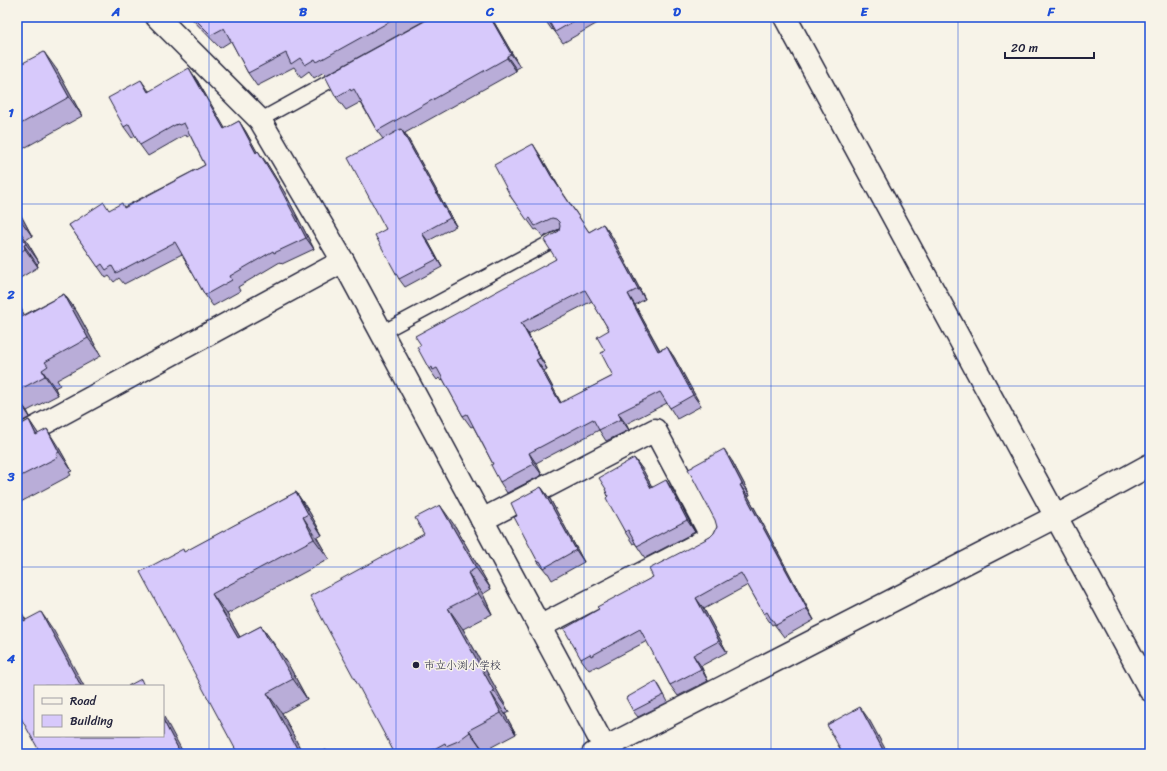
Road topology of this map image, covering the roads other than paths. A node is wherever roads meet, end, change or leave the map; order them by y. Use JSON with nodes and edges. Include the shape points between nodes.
{"nodes":[{"id":1,"x":157,"y":17,"type":"edge"},
{"id":2,"x":785,"y":17,"type":"edge"},
{"id":3,"x":357,"y":67,"type":"edge"},
{"id":4,"x":260,"y":120,"type":"junction"},
{"id":5,"x":560,"y":237,"type":"edge"},
{"id":6,"x":343,"y":261,"type":"junction"},
{"id":7,"x":381,"y":333,"type":"junction"},
{"id":8,"x":17,"y":438,"type":"edge"},
{"id":9,"x":1150,"y":465,"type":"edge"},
{"id":10,"x":1055,"y":517,"type":"junction"},
{"id":11,"x":482,"y":520,"type":"junction"},
{"id":12,"x":539,"y":627,"type":"junction"},
{"id":13,"x":1150,"y":690,"type":"edge"},
{"id":14,"x":602,"y":752,"type":"edge"}],
"edges":[{"from":1,"to":4,"type":"street"},
{"from":2,"to":10,"type":"street"},
{"from":3,"to":4,"type":"lane"},
{"from":4,"to":6,"type":"street"},
{"from":5,"to":7,"type":"lane"},
{"from":6,"to":7,"type":"street"},
{"from":6,"to":8,"type":"street"},
{"from":7,"to":11,"type":"street"},
{"from":9,"to":10,"type":"street"},
{"from":10,"to":13,"type":"street"},
{"from":10,"to":14,"type":"street"},
{"from":11,"to":12,"type":"street"},
{"from":11,"to":12,"type":"street","via":[[655,430],[712,536]]},
{"from":12,"to":14,"type":"street"}]}
